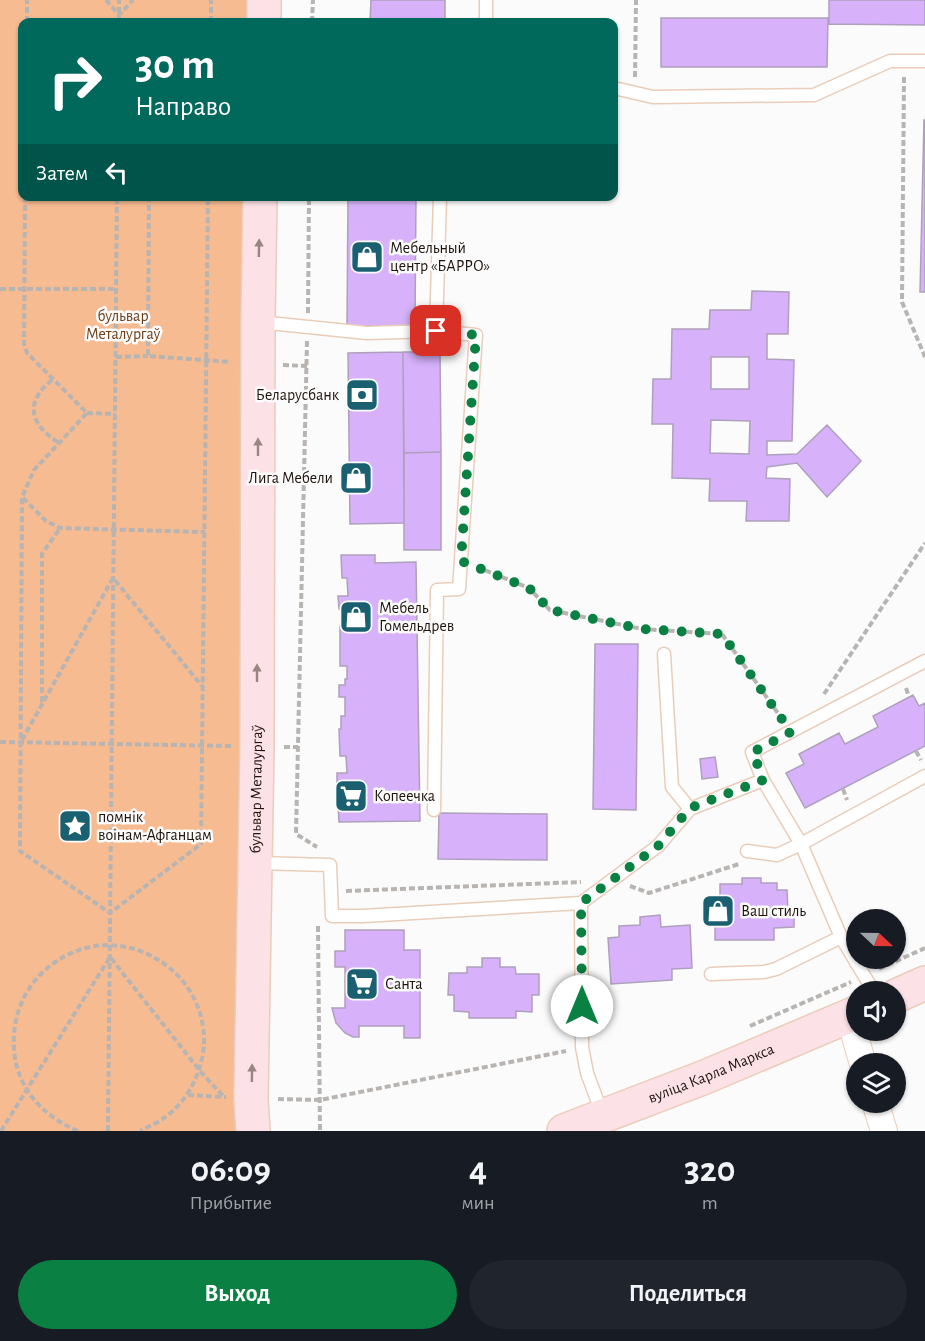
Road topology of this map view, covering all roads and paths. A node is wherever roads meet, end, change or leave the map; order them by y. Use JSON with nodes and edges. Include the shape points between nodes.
{"nodes":[{"id":1,"x":27,"y":0,"type":"edge"},
{"id":2,"x":106,"y":0,"type":"edge"},
{"id":3,"x":119,"y":0,"type":"edge"},
{"id":4,"x":133,"y":0,"type":"edge"},
{"id":5,"x":211,"y":0,"type":"edge"},
{"id":6,"x":264,"y":0,"type":"edge"},
{"id":7,"x":313,"y":0,"type":"edge"},
{"id":8,"x":486,"y":0,"type":"edge"},
{"id":9,"x":636,"y":0,"type":"edge"},
{"id":10,"x":119,"y":15,"type":"junction"},
{"id":11,"x":27,"y":18,"type":"edge"},
{"id":12,"x":211,"y":18,"type":"edge"},
{"id":13,"x":264,"y":18,"type":"edge"},
{"id":14,"x":312,"y":18,"type":"edge"},
{"id":15,"x":486,"y":18,"type":"edge"},
{"id":16,"x":904,"y":61,"type":"junction"},
{"id":17,"x":925,"y":61,"type":"edge"},
{"id":18,"x":618,"y":89,"type":"edge"},
{"id":19,"x":635,"y":92,"type":"junction"},
{"id":20,"x":25,"y":201,"type":"edge"},
{"id":21,"x":117,"y":201,"type":"edge"},
{"id":22,"x":149,"y":201,"type":"edge"},
{"id":23,"x":208,"y":201,"type":"edge"},
{"id":24,"x":260,"y":201,"type":"edge"},
{"id":25,"x":309,"y":201,"type":"edge"},
{"id":26,"x":440,"y":201,"type":"edge"},
{"id":27,"x":0,"y":289,"type":"edge"},
{"id":28,"x":116,"y":289,"type":"junction"},
{"id":29,"x":24,"y":290,"type":"junction"},
{"id":30,"x":258,"y":322,"type":"junction"},
{"id":31,"x":308,"y":327,"type":"junction"},
{"id":32,"x":436,"y":331,"type":"junction"},
{"id":33,"x":148,"y":356,"type":"junction"},
{"id":34,"x":115,"y":357,"type":"junction"},
{"id":35,"x":925,"y":357,"type":"edge"},
{"id":36,"x":207,"y":361,"type":"junction"},
{"id":37,"x":52,"y":380,"type":"junction"},
{"id":38,"x":87,"y":414,"type":"junction"},
{"id":39,"x":115,"y":414,"type":"junction"},
{"id":40,"x":60,"y":443,"type":"junction"},
{"id":41,"x":22,"y":497,"type":"junction"},
{"id":42,"x":60,"y":528,"type":"junction"},
{"id":43,"x":114,"y":529,"type":"junction"},
{"id":44,"x":205,"y":532,"type":"junction"},
{"id":45,"x":925,"y":543,"type":"edge"},
{"id":46,"x":461,"y":561,"type":"junction"},
{"id":47,"x":113,"y":578,"type":"junction"},
{"id":48,"x":663,"y":654,"type":"dead end"},
{"id":49,"x":925,"y":661,"type":"edge"},
{"id":50,"x":203,"y":687,"type":"junction"},
{"id":51,"x":42,"y":704,"type":"junction"},
{"id":52,"x":803,"y":725,"type":"junction"},
{"id":53,"x":791,"y":732,"type":"junction"},
{"id":54,"x":0,"y":742,"type":"edge"},
{"id":55,"x":21,"y":742,"type":"junction"},
{"id":56,"x":112,"y":744,"type":"junction"},
{"id":57,"x":202,"y":746,"type":"junction"},
{"id":58,"x":257,"y":747,"type":"junction"},
{"id":59,"x":298,"y":747,"type":"junction"},
{"id":60,"x":916,"y":751,"type":"dead end"},
{"id":61,"x":922,"y":760,"type":"dead end"},
{"id":62,"x":925,"y":776,"type":"edge"},
{"id":63,"x":763,"y":780,"type":"junction"},
{"id":64,"x":843,"y":789,"type":"dead end"},
{"id":65,"x":847,"y":800,"type":"dead end"},
{"id":66,"x":690,"y":808,"type":"junction"},
{"id":67,"x":434,"y":810,"type":"dead end"},
{"id":68,"x":801,"y":844,"type":"junction"},
{"id":69,"x":747,"y":851,"type":"joint"},
{"id":70,"x":255,"y":863,"type":"junction"},
{"id":71,"x":318,"y":865,"type":"junction"},
{"id":72,"x":613,"y":880,"type":"junction"},
{"id":73,"x":331,"y":891,"type":"junction"},
{"id":74,"x":581,"y":903,"type":"junction"},
{"id":75,"x":110,"y":913,"type":"junction"},
{"id":76,"x":841,"y":937,"type":"junction"},
{"id":77,"x":110,"y":945,"type":"junction"},
{"id":78,"x":925,"y":948,"type":"edge"},
{"id":79,"x":110,"y":957,"type":"junction"},
{"id":80,"x":711,"y":974,"type":"dead end"},
{"id":81,"x":866,"y":975,"type":"junction"},
{"id":82,"x":869,"y":981,"type":"edge"},
{"id":83,"x":925,"y":983,"type":"edge"},
{"id":84,"x":906,"y":992,"type":"edge"},
{"id":85,"x":846,"y":1017,"type":"edge"},
{"id":86,"x":741,"y":1030,"type":"dead end"},
{"id":87,"x":582,"y":1047,"type":"junction"},
{"id":88,"x":200,"y":1071,"type":"junction"},
{"id":89,"x":26,"y":1090,"type":"junction"},
{"id":90,"x":223,"y":1097,"type":"dead end"},
{"id":91,"x":320,"y":1100,"type":"junction"},
{"id":92,"x":878,"y":1113,"type":"edge"},
{"id":93,"x":603,"y":1117,"type":"junction"},
{"id":94,"x":1,"y":1131,"type":"edge"},
{"id":95,"x":78,"y":1131,"type":"edge"},
{"id":96,"x":108,"y":1131,"type":"edge"},
{"id":97,"x":140,"y":1131,"type":"edge"},
{"id":98,"x":253,"y":1131,"type":"edge"},
{"id":99,"x":320,"y":1131,"type":"edge"},
{"id":100,"x":564,"y":1131,"type":"edge"},
{"id":101,"x":884,"y":1131,"type":"edge"}],
"edges":[{"from":1,"to":11,"type":"path"},
{"from":2,"to":10,"type":"path"},
{"from":3,"to":10,"type":"path"},
{"from":4,"to":10,"type":"path"},
{"from":5,"to":12,"type":"path"},
{"from":6,"to":13,"type":"main road"},
{"from":7,"to":14,"type":"path"},
{"from":8,"to":15,"type":"lane"},
{"from":9,"to":19,"type":"path"},
{"from":16,"to":17,"type":"lane"},
{"from":16,"to":19,"type":"lane","via":[[890,61],[814,95],[653,97]]},
{"from":16,"to":35,"type":"path","via":[[902,302]]},
{"from":18,"to":19,"type":"lane"},
{"from":20,"to":29,"type":"path"},
{"from":21,"to":28,"type":"path"},
{"from":22,"to":33,"type":"path"},
{"from":23,"to":36,"type":"path"},
{"from":30,"to":24,"type":"main road","name":"бульвар Металургаў","one_way":true},
{"from":25,"to":31,"type":"path"},
{"from":26,"to":32,"type":"lane"},
{"from":27,"to":29,"type":"path"},
{"from":28,"to":29,"type":"path"},
{"from":28,"to":34,"type":"path"},
{"from":29,"to":37,"type":"path","via":[[27,354]]},
{"from":30,"to":31,"type":"lane"},
{"from":58,"to":30,"type":"main road","name":"бульвар Металургаў","one_way":true},
{"from":31,"to":32,"type":"lane","via":[[367,333]]},
{"from":31,"to":59,"type":"path"},
{"from":32,"to":46,"type":"lane","via":[[476,335]]},
{"from":33,"to":34,"type":"path"},
{"from":33,"to":36,"type":"path"},
{"from":34,"to":39,"type":"path"},
{"from":36,"to":44,"type":"path"},
{"from":37,"to":38,"type":"path"},
{"from":37,"to":40,"type":"path","via":[[41,388],[34,403],[34,417],[45,434]]},
{"from":38,"to":39,"type":"path"},
{"from":38,"to":40,"type":"path"},
{"from":39,"to":43,"type":"path"},
{"from":40,"to":41,"type":"path","via":[[34,470]]},
{"from":41,"to":42,"type":"path","via":[[46,521]]},
{"from":41,"to":55,"type":"path"},
{"from":42,"to":43,"type":"path"},
{"from":42,"to":51,"type":"path","via":[[42,554]]},
{"from":43,"to":44,"type":"path"},
{"from":43,"to":47,"type":"path"},
{"from":44,"to":50,"type":"path"},
{"from":45,"to":52,"type":"path"},
{"from":46,"to":53,"type":"path","via":[[529,588],[550,610],[642,629],[722,634]]},
{"from":46,"to":67,"type":"lane","via":[[459,589],[437,590]]},
{"from":47,"to":50,"type":"path"},
{"from":47,"to":51,"type":"path"},
{"from":47,"to":56,"type":"path"},
{"from":48,"to":66,"type":"lane","via":[[672,787]]},
{"from":49,"to":52,"type":"lane"},
{"from":50,"to":57,"type":"path"},
{"from":51,"to":55,"type":"path"},
{"from":52,"to":53,"type":"lane"},
{"from":53,"to":63,"type":"lane","via":[[753,752]]},
{"from":54,"to":55,"type":"path"},
{"from":55,"to":56,"type":"path"},
{"from":55,"to":75,"type":"path","via":[[20,851]]},
{"from":56,"to":57,"type":"path"},
{"from":56,"to":75,"type":"path"},
{"from":57,"to":58,"type":"path"},
{"from":57,"to":75,"type":"path","via":[[201,844]]},
{"from":58,"to":59,"type":"path"},
{"from":58,"to":70,"type":"main road","name":"бульвар Металургаў"},
{"from":59,"to":71,"type":"path","via":[[296,834],[318,848]]},
{"from":60,"to":61,"type":"path"},
{"from":62,"to":68,"type":"lane"},
{"from":63,"to":66,"type":"lane"},
{"from":63,"to":68,"type":"lane"},
{"from":64,"to":65,"type":"path"},
{"from":66,"to":72,"type":"lane","via":[[658,846]]},
{"from":68,"to":69,"type":"lane","via":[[777,855]]},
{"from":68,"to":76,"type":"lane"},
{"from":69,"to":72,"type":"path","via":[[741,863],[649,893]]},
{"from":70,"to":71,"type":"lane"},
{"from":98,"to":70,"type":"main road","name":"бульвар Металургаў","one_way":true},
{"from":71,"to":73,"type":"lane","via":[[330,865]]},
{"from":72,"to":73,"type":"path"},
{"from":72,"to":74,"type":"lane"},
{"from":73,"to":74,"type":"lane","via":[[332,916]]},
{"from":73,"to":91,"type":"path","via":[[318,892]]},
{"from":74,"to":87,"type":"lane"},
{"from":75,"to":77,"type":"path"},
{"from":76,"to":80,"type":"lane","via":[[776,969]]},
{"from":76,"to":81,"type":"lane"},
{"from":77,"to":79,"type":"path"},
{"from":77,"to":88,"type":"path","via":[[135,948],[159,958],[194,996],[202,1020]]},
{"from":77,"to":89,"type":"path","via":[[81,949],[55,961],[34,981],[24,998],[13,1034],[15,1063]]},
{"from":78,"to":81,"type":"path"},
{"from":79,"to":88,"type":"path"},
{"from":79,"to":89,"type":"path"},
{"from":79,"to":96,"type":"path"},
{"from":81,"to":82,"type":"lane"},
{"from":81,"to":86,"type":"path"},
{"from":83,"to":84,"type":"main road"},
{"from":85,"to":93,"type":"main road","name":"вуліца Карла Маркса"},
{"from":87,"to":91,"type":"path"},
{"from":87,"to":93,"type":"lane"},
{"from":88,"to":90,"type":"path"},
{"from":88,"to":97,"type":"path","via":[[188,1095],[166,1117]]},
{"from":89,"to":94,"type":"path"},
{"from":89,"to":95,"type":"path","via":[[61,1124]]},
{"from":91,"to":99,"type":"path"},
{"from":92,"to":101,"type":"street"},
{"from":93,"to":100,"type":"main road","name":"вуліца Карла Маркса"}]}
